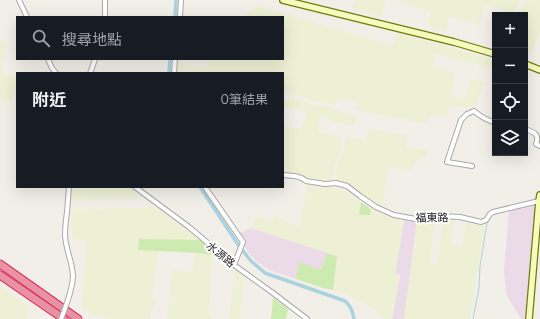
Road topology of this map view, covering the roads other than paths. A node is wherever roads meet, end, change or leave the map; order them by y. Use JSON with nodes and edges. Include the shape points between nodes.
{"nodes":[{"id":1,"x":19,"y":0,"type":"edge"},
{"id":2,"x":105,"y":0,"type":"edge"},
{"id":3,"x":181,"y":0,"type":"edge"},
{"id":4,"x":283,"y":0,"type":"edge"},
{"id":5,"x":27,"y":16,"type":"edge"},
{"id":6,"x":105,"y":16,"type":"edge"},
{"id":7,"x":180,"y":16,"type":"edge"},
{"id":8,"x":492,"y":53,"type":"edge"},
{"id":9,"x":48,"y":60,"type":"edge"},
{"id":10,"x":95,"y":60,"type":"edge"},
{"id":11,"x":175,"y":60,"type":"edge"},
{"id":12,"x":528,"y":65,"type":"edge"},
{"id":13,"x":540,"y":70,"type":"edge"},
{"id":14,"x":55,"y":72,"type":"edge"},
{"id":15,"x":90,"y":72,"type":"edge"},
{"id":16,"x":174,"y":72,"type":"edge"},
{"id":17,"x":492,"y":122,"type":"edge"},
{"id":18,"x":528,"y":130,"type":"edge"},
{"id":19,"x":540,"y":146,"type":"edge"},
{"id":20,"x":472,"y":166,"type":"dead end"},
{"id":21,"x":284,"y":175,"type":"edge"},
{"id":22,"x":69,"y":188,"type":"edge"},
{"id":23,"x":136,"y":188,"type":"edge"},
{"id":24,"x":206,"y":188,"type":"edge"},
{"id":25,"x":539,"y":198,"type":"edge"},
{"id":26,"x":0,"y":264,"type":"edge"},
{"id":27,"x":234,"y":265,"type":"junction"},
{"id":28,"x":0,"y":274,"type":"edge"},
{"id":29,"x":62,"y":319,"type":"edge"},
{"id":30,"x":78,"y":319,"type":"edge"},
{"id":31,"x":307,"y":319,"type":"edge"},
{"id":32,"x":529,"y":319,"type":"edge"}],
"edges":[{"from":1,"to":5,"type":"street"},
{"from":2,"to":6,"type":"street"},
{"from":3,"to":7,"type":"street"},
{"from":4,"to":8,"type":"main road"},
{"from":9,"to":14,"type":"street"},
{"from":10,"to":15,"type":"street"},
{"from":11,"to":16,"type":"street"},
{"from":12,"to":13,"type":"main road"},
{"from":17,"to":20,"type":"street","via":[[474,111],[460,120],[448,162]]},
{"from":18,"to":19,"type":"street","via":[[537,135],[536,144]]},
{"from":21,"to":25,"type":"street","name":"福東路","via":[[301,177],[306,181],[347,186],[376,207],[394,215],[424,219],[440,216],[460,217],[481,222],[493,212]]},
{"from":22,"to":29,"type":"street","bridge":true,"via":[[65,234],[73,277]]},
{"from":23,"to":27,"type":"street","name":"水源路"},
{"from":24,"to":27,"type":"street","via":[[243,242]]},
{"from":25,"to":32,"type":"main road"},
{"from":26,"to":30,"type":"highway"},
{"from":27,"to":31,"type":"street","name":"水源路"},
{"from":28,"to":29,"type":"highway"}]}
